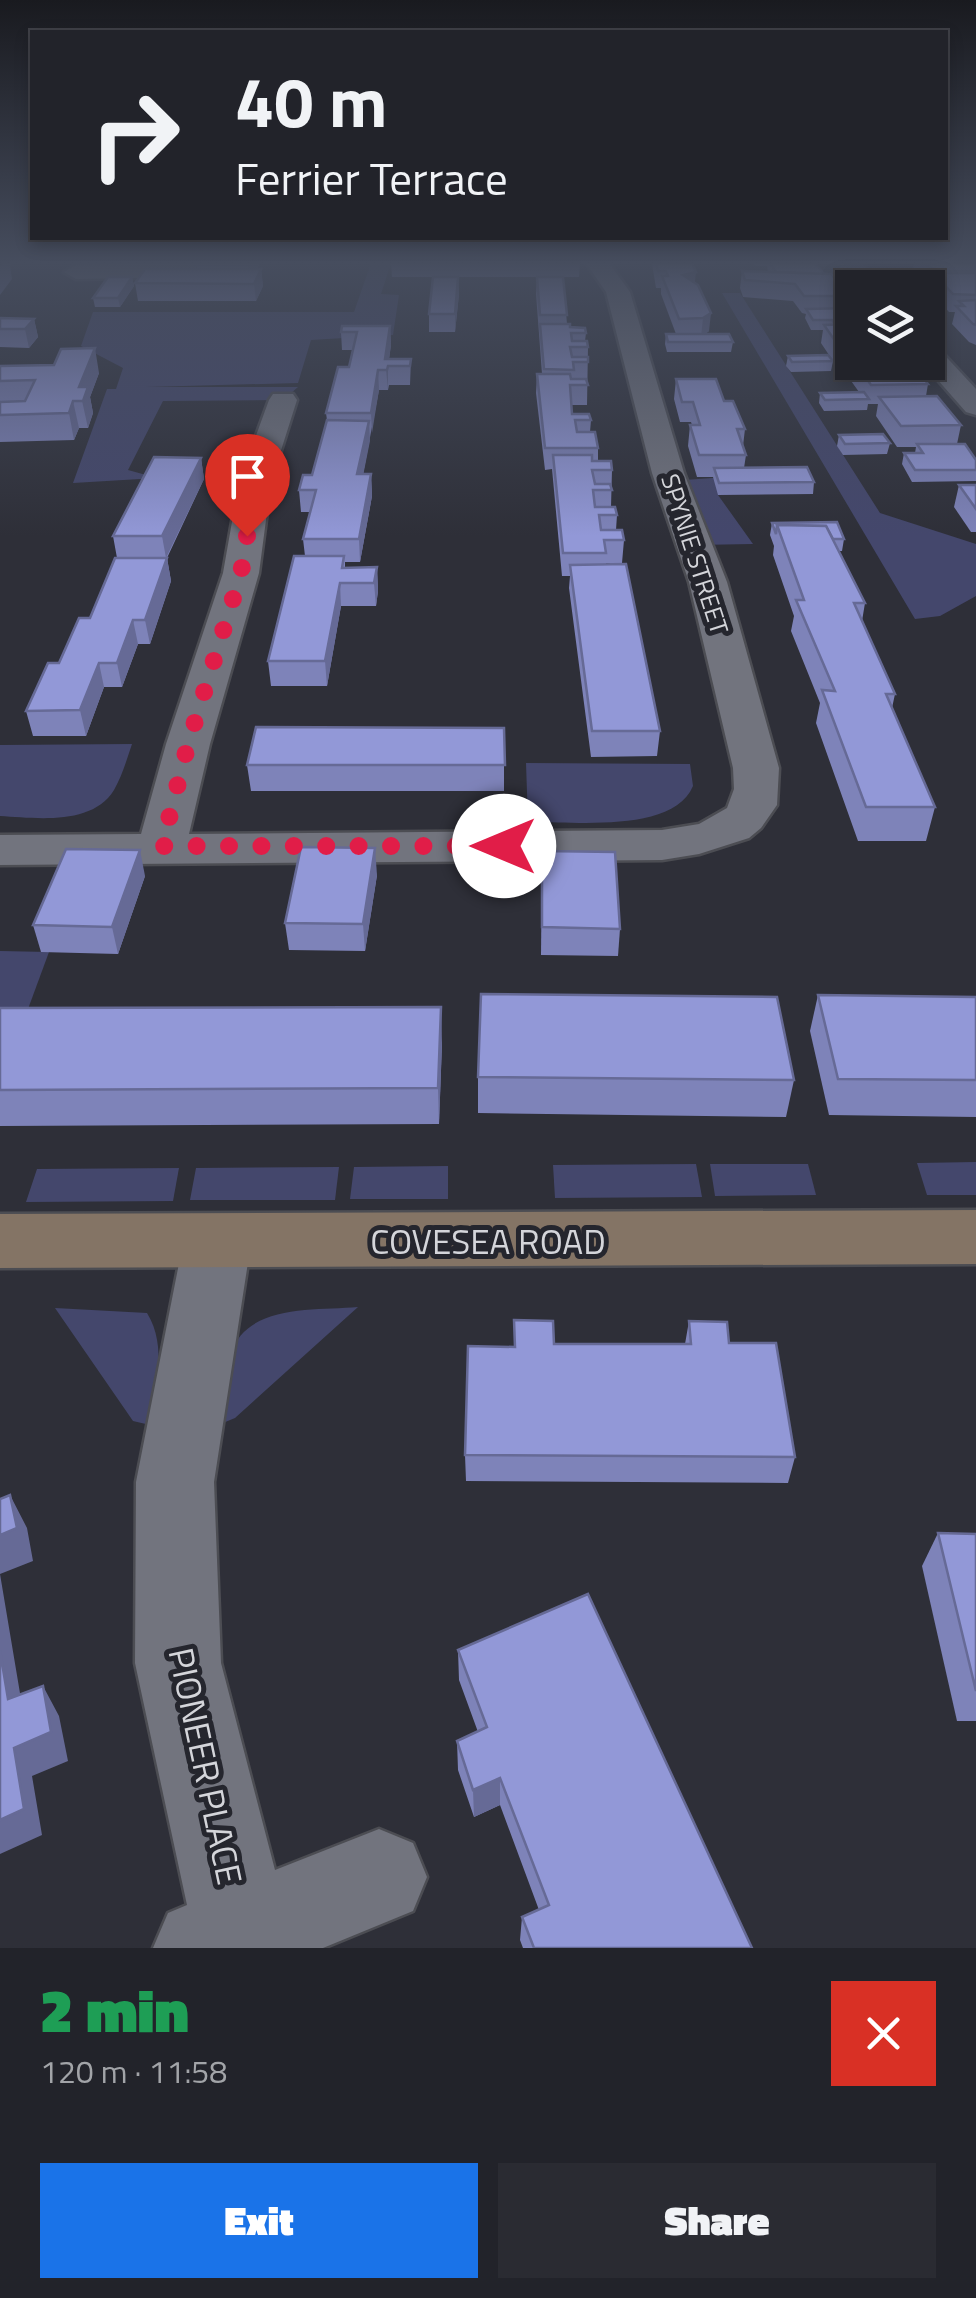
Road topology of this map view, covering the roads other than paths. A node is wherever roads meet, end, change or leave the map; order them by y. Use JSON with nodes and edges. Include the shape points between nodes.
{"nodes":[{"id":1,"x":632,"y":354,"type":"edge"},
{"id":2,"x":945,"y":372,"type":"edge"},
{"id":3,"x":283,"y":400,"type":"dead end"},
{"id":4,"x":976,"y":406,"type":"edge"},
{"id":5,"x":162,"y":846,"type":"junction"},
{"id":6,"x":0,"y":850,"type":"edge"},
{"id":7,"x":976,"y":1236,"type":"edge"},
{"id":8,"x":0,"y":1241,"type":"edge"},
{"id":9,"x":217,"y":1243,"type":"junction"},
{"id":10,"x":379,"y":1877,"type":"dead end"},
{"id":11,"x":223,"y":1940,"type":"edge"}],
"edges":[{"from":1,"to":5,"type":"street","name":"SPYNIE STREET","via":[[708,582],[756,768],[760,791],[754,809],[719,834],[662,845]]},
{"from":2,"to":4,"type":"street"},
{"from":3,"to":5,"type":"street","via":[[255,482],[241,573]]},
{"from":5,"to":6,"type":"street"},
{"from":7,"to":9,"type":"street","name":"COVESEA ROAD"},
{"from":8,"to":9,"type":"street","name":"COVESEA ROAD"},
{"from":9,"to":11,"type":"street","name":"PIONEER PLACE","via":[[174,1482],[178,1664]]},
{"from":10,"to":11,"type":"street","name":"PIONEER PLACE"}]}
